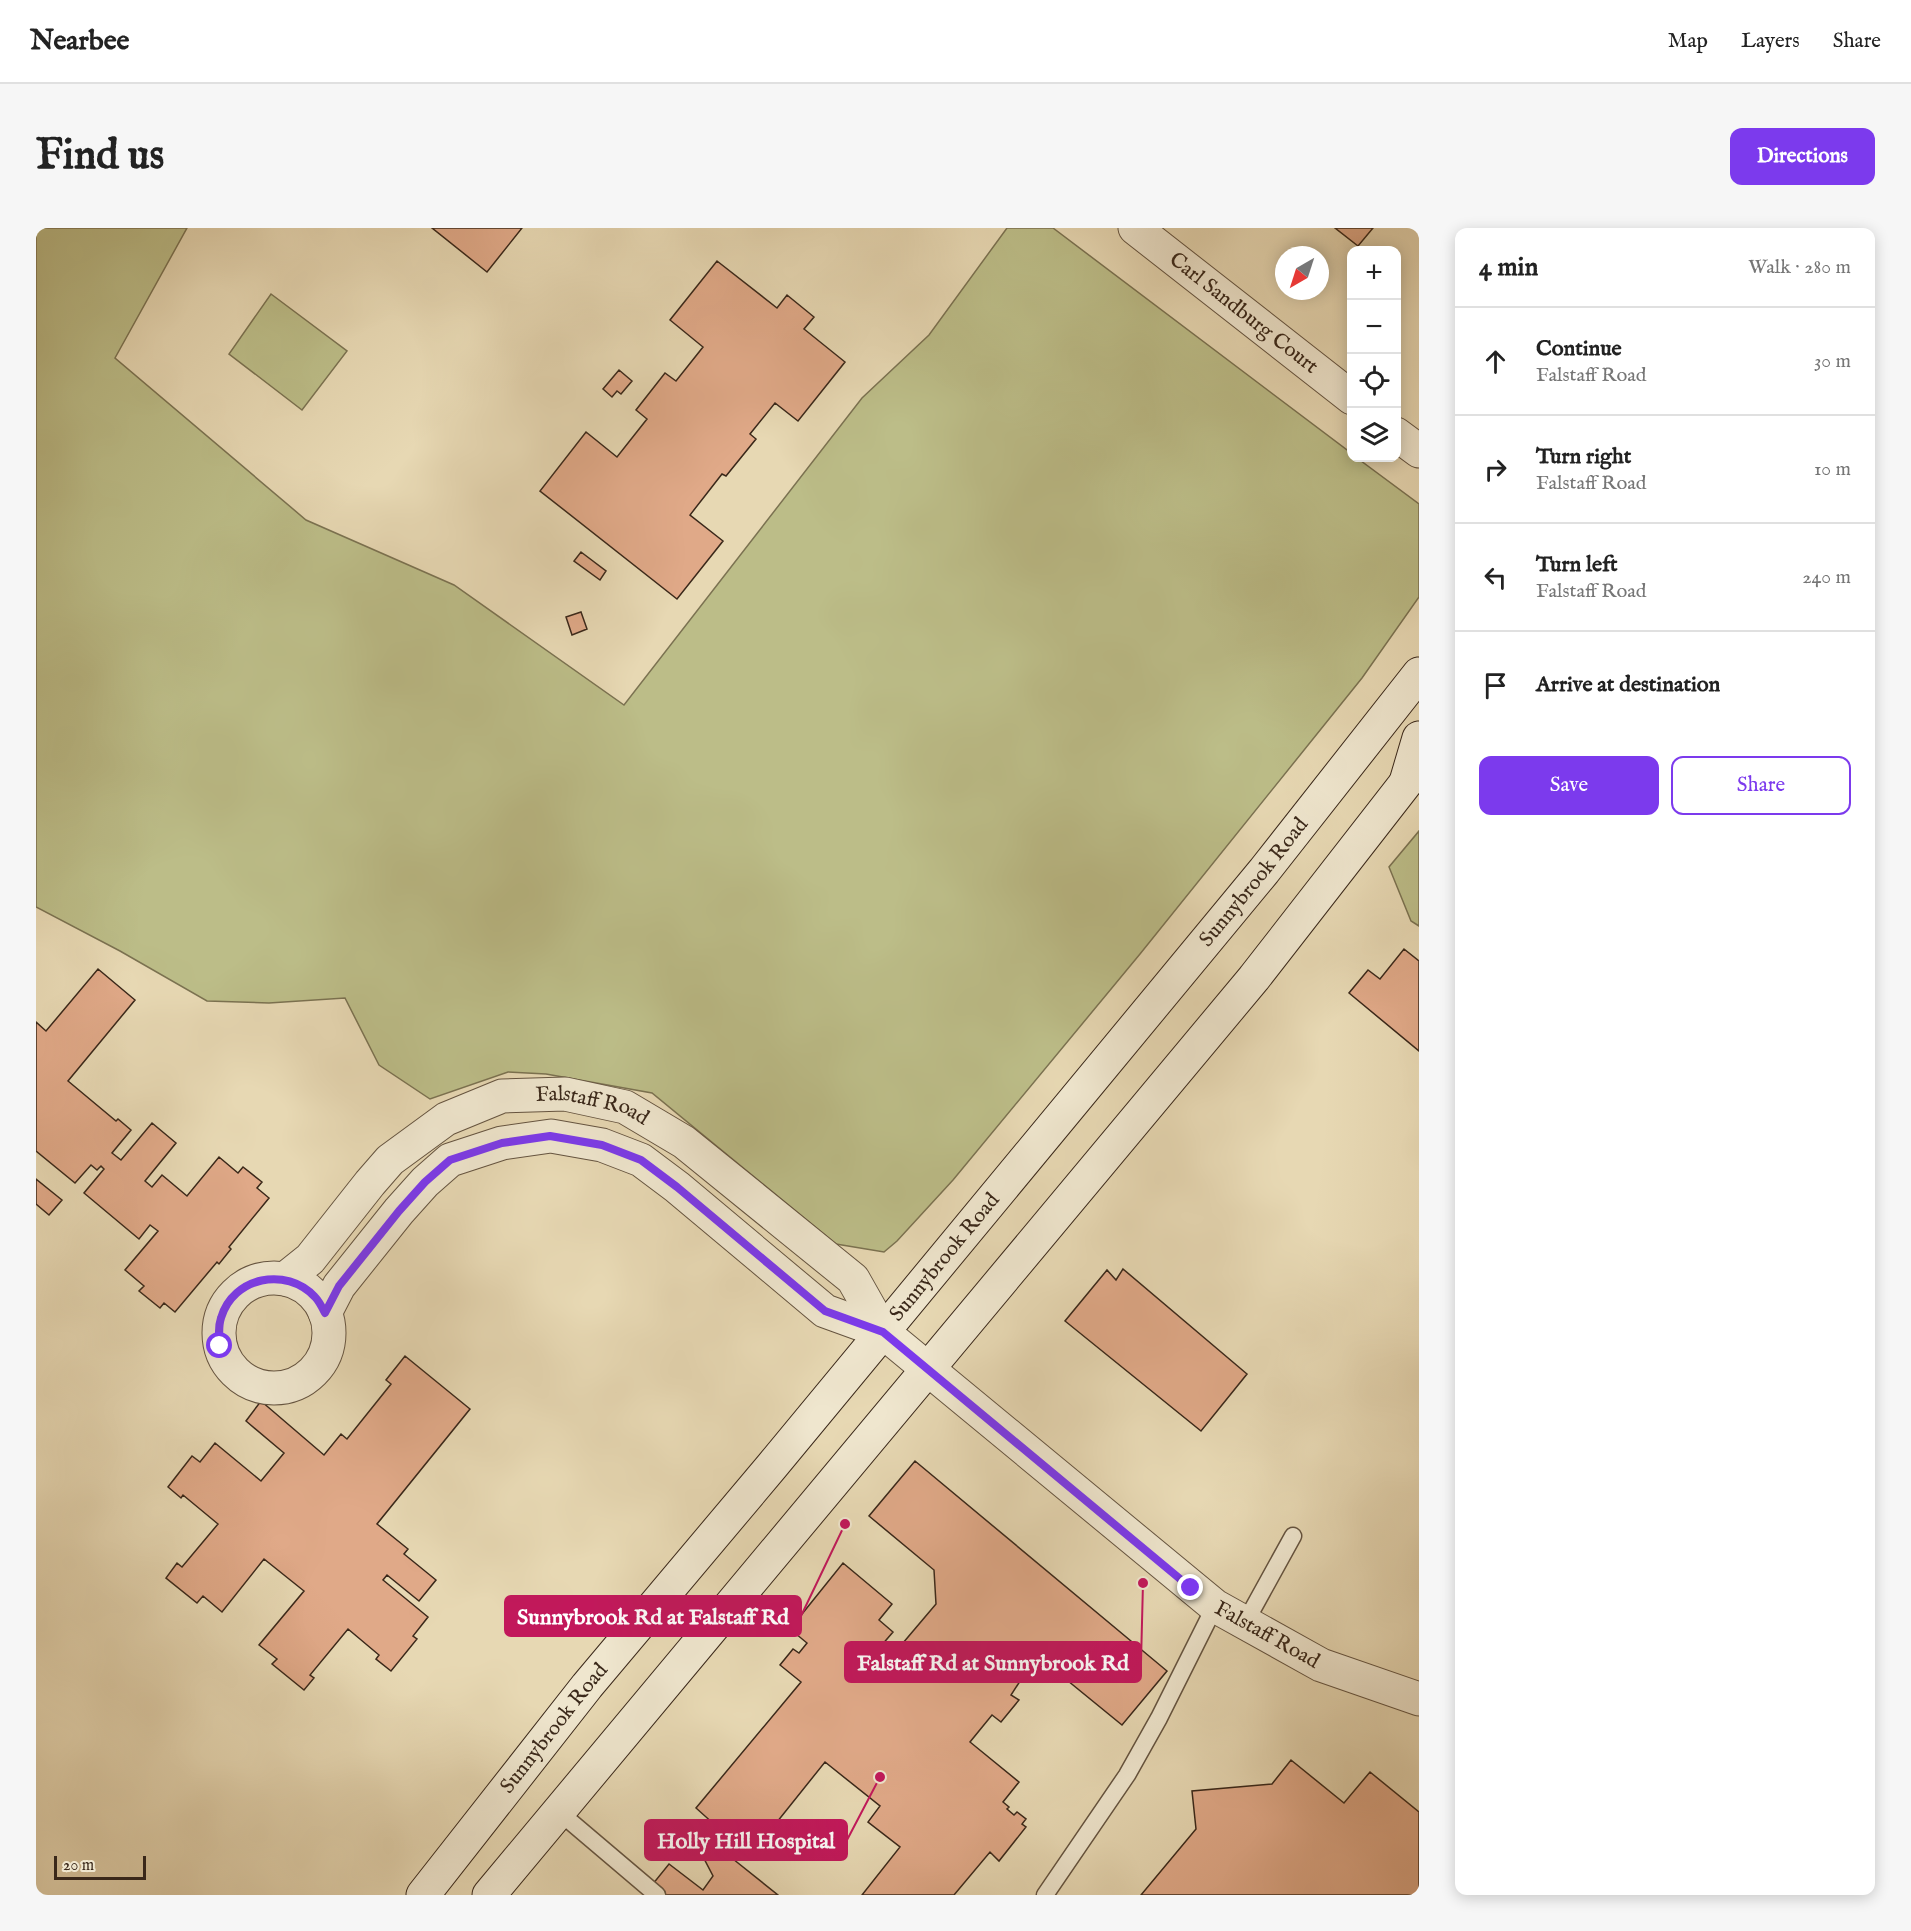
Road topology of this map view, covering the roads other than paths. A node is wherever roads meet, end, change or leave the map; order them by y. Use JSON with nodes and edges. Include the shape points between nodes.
{"nodes":[{"id":1,"x":1136,"y":228,"type":"edge"},
{"id":2,"x":1347,"y":394,"type":"edge"},
{"id":3,"x":1401,"y":438,"type":"edge"},
{"id":4,"x":1419,"y":451,"type":"edge"},
{"id":5,"x":1419,"y":674,"type":"edge"},
{"id":6,"x":1419,"y":738,"type":"edge"},
{"id":7,"x":1413,"y":774,"type":"edge"},
{"id":8,"x":285,"y":1280,"type":"junction"},
{"id":9,"x":325,"y":1313,"type":"junction"},
{"id":10,"x":883,"y":1332,"type":"junction"},
{"id":11,"x":927,"y":1370,"type":"junction"},
{"id":12,"x":1293,"y":1536,"type":"dead end"},
{"id":13,"x":1215,"y":1606,"type":"junction"},
{"id":14,"x":1245,"y":1623,"type":"junction"},
{"id":15,"x":1419,"y":1699,"type":"edge"},
{"id":16,"x":558,"y":1811,"type":"junction"},
{"id":17,"x":423,"y":1895,"type":"edge"},
{"id":18,"x":489,"y":1895,"type":"edge"},
{"id":19,"x":657,"y":1895,"type":"edge"},
{"id":20,"x":1045,"y":1895,"type":"edge"}],
"edges":[{"from":1,"to":2,"type":"main road","name":"Carl Sandburg Court"},
{"from":3,"to":4,"type":"main road"},
{"from":5,"to":10,"type":"main road","name":"Sunnybrook Road","via":[[1264,872]]},
{"from":6,"to":7,"type":"main road"},
{"from":7,"to":11,"type":"main road","via":[[1254,978]]},
{"from":8,"to":9,"type":"main road","via":[[302,1286]]},
{"from":8,"to":9,"type":"main road","via":[[253,1282],[228,1303],[219,1331],[223,1353],[234,1371],[267,1388],[286,1387],[303,1379],[317,1367],[326,1350]]},
{"from":8,"to":10,"type":"main road","name":"Falstaff Road","via":[[310,1259],[390,1160],[446,1119],[502,1096],[565,1094],[625,1107],[684,1142],[853,1279]]},
{"from":9,"to":10,"type":"main road","name":"Falstaff Road","via":[[339,1286],[399,1211],[450,1160],[502,1143],[550,1136],[602,1145],[641,1160],[825,1311]]},
{"from":10,"to":11,"type":"main road","name":"Falstaff Road"},
{"from":10,"to":17,"type":"main road","name":"Sunnybrook Road","via":[[587,1686]]},
{"from":11,"to":13,"type":"main road","name":"Falstaff Road"},
{"from":11,"to":16,"type":"main road"},
{"from":12,"to":14,"type":"lane"},
{"from":13,"to":14,"type":"main road","name":"Falstaff Road"},
{"from":13,"to":20,"type":"lane","via":[[1127,1775]]},
{"from":14,"to":15,"type":"main road","name":"Falstaff Road","via":[[1321,1665]]},
{"from":16,"to":18,"type":"main road"},
{"from":16,"to":19,"type":"lane"}]}
